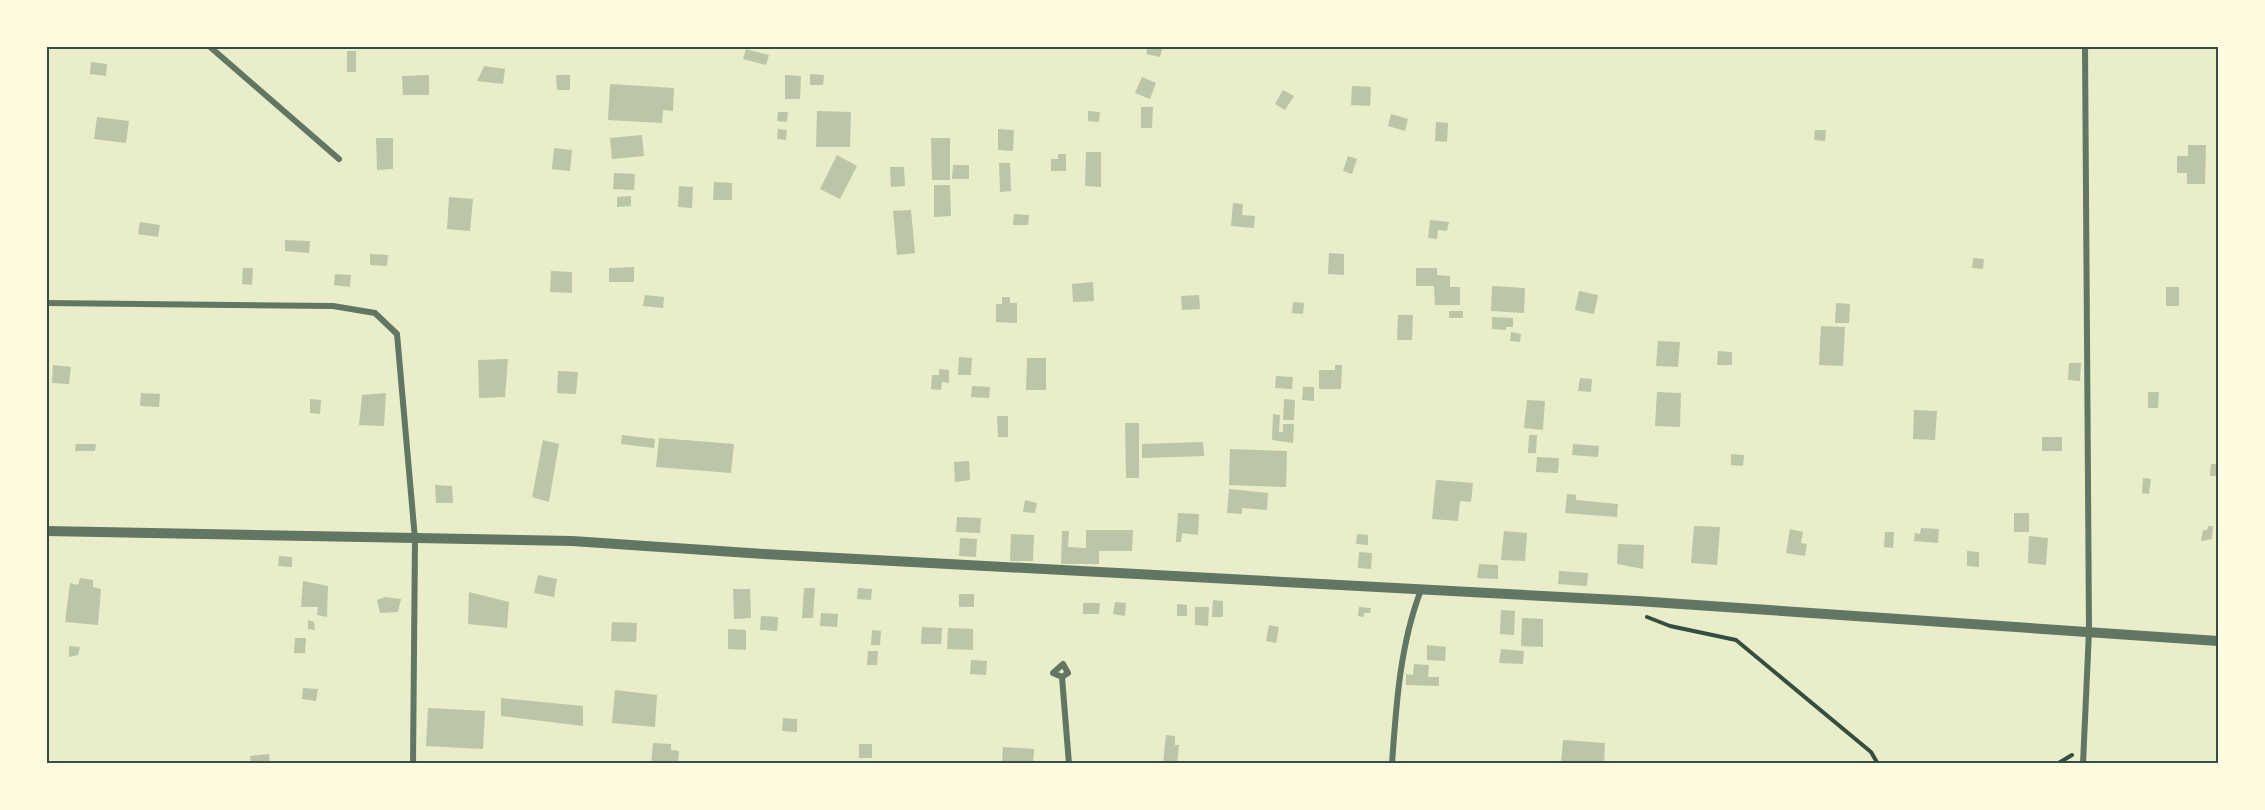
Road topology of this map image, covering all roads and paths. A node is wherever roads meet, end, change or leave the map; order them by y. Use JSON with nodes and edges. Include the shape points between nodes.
{"nodes":[{"id":1,"x":208,"y":46,"type":"edge"},
{"id":2,"x":2085,"y":46,"type":"edge"},
{"id":3,"x":339,"y":159,"type":"dead end"},
{"id":4,"x":46,"y":303,"type":"edge"},
{"id":5,"x":46,"y":531,"type":"edge"},
{"id":6,"x":415,"y":539,"type":"junction"},
{"id":7,"x":1421,"y":590,"type":"junction"},
{"id":8,"x":1637,"y":613,"type":"dead end"},
{"id":9,"x":2089,"y":631,"type":"junction"},
{"id":10,"x":2218,"y":641,"type":"edge"},
{"id":11,"x":1062,"y":677,"type":"dead end"},
{"id":12,"x":413,"y":764,"type":"edge"},
{"id":13,"x":1069,"y":764,"type":"edge"},
{"id":14,"x":1392,"y":764,"type":"edge"},
{"id":15,"x":1878,"y":764,"type":"edge"},
{"id":16,"x":2083,"y":764,"type":"edge"}],
"edges":[{"from":1,"to":3,"type":"street"},
{"from":2,"to":9,"type":"street"},
{"from":4,"to":6,"type":"street","via":[[333,306],[375,313],[397,334]]},
{"from":5,"to":6,"type":"street"},
{"from":6,"to":7,"type":"street","via":[[572,541]]},
{"from":6,"to":12,"type":"street"},
{"from":7,"to":9,"type":"street"},
{"from":7,"to":14,"type":"street","via":[[1413,610],[1397,697]]},
{"from":8,"to":15,"type":"path","via":[[1670,626],[1736,640],[1872,752]]},
{"from":9,"to":10,"type":"street"},
{"from":9,"to":16,"type":"street"},
{"from":11,"to":13,"type":"street"}]}
